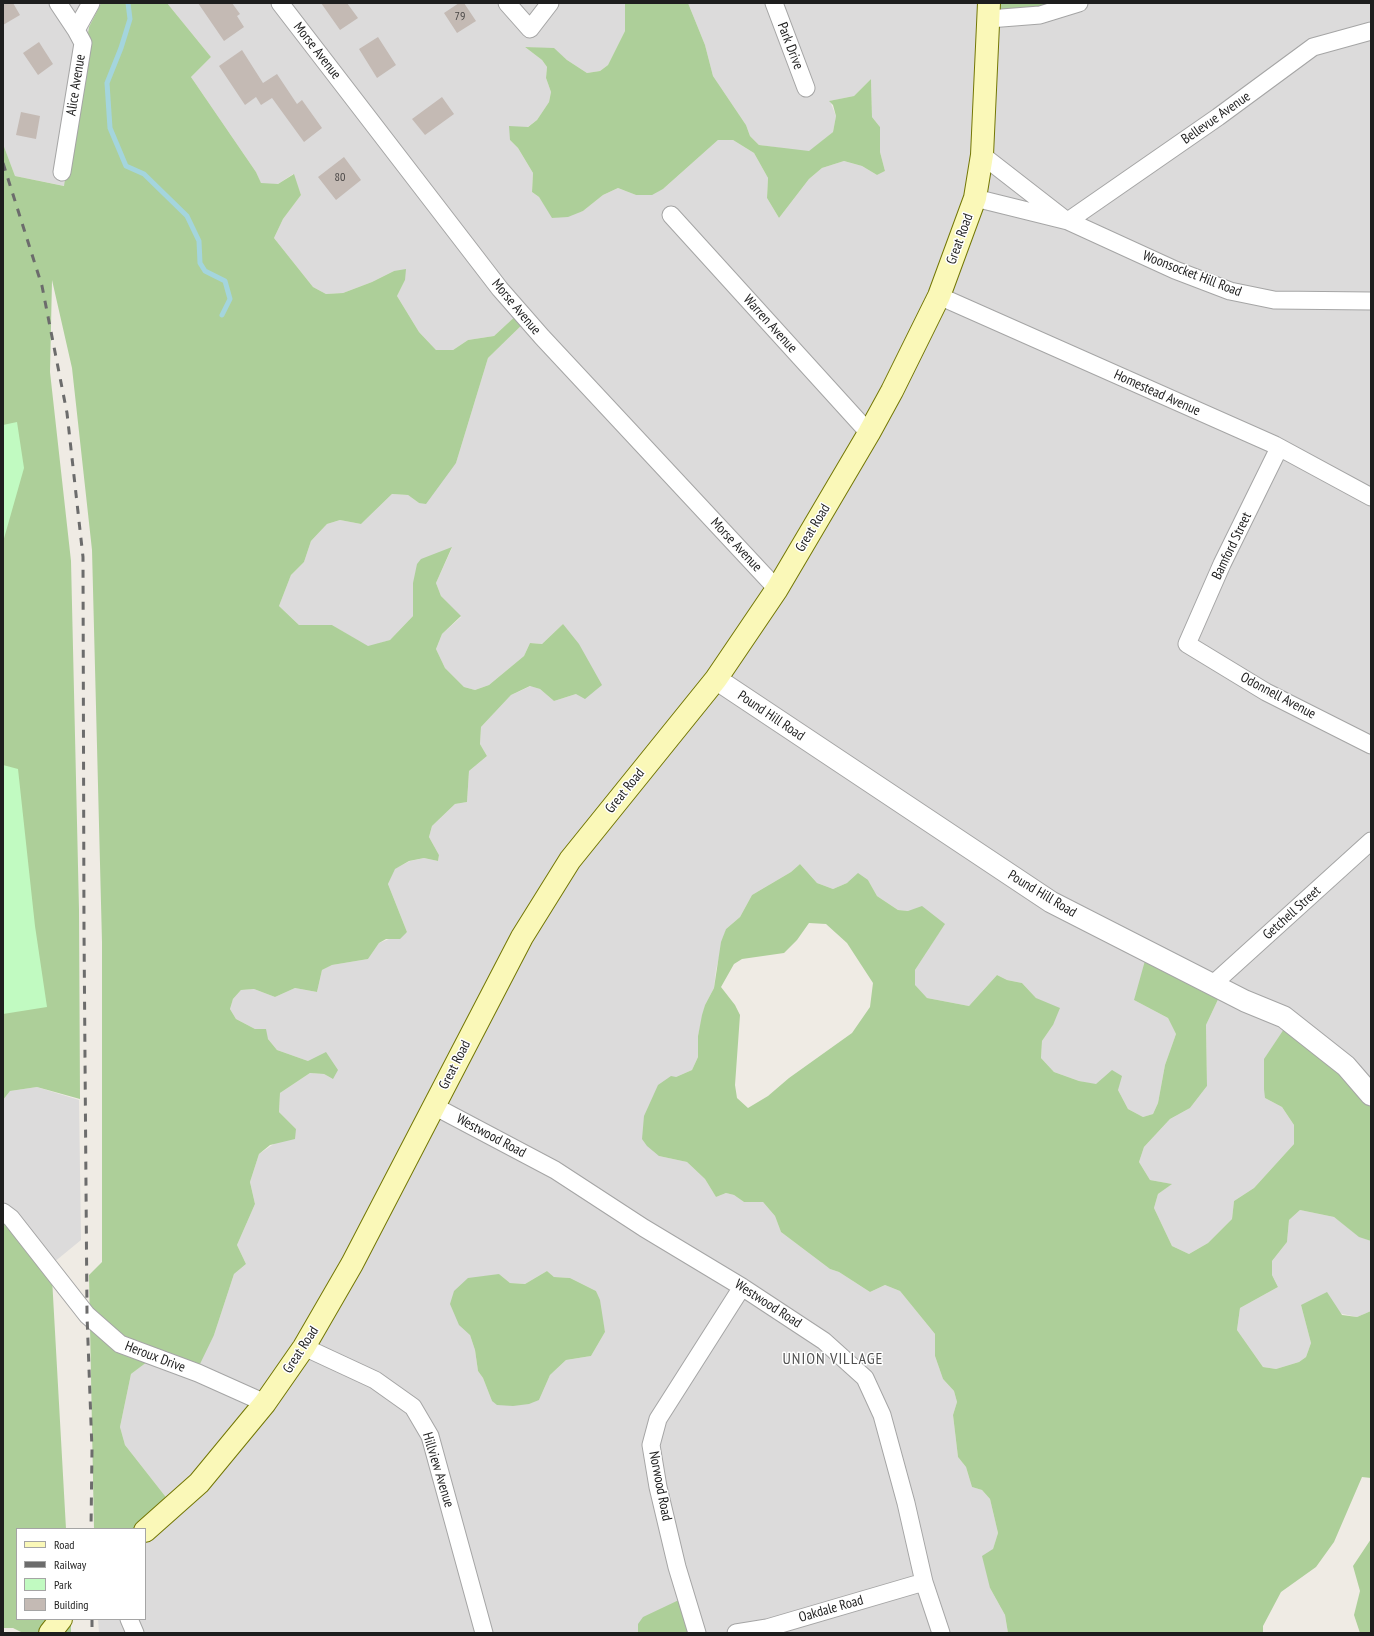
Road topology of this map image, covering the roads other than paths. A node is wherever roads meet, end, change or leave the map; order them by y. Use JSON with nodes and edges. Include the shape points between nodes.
{"nodes":[{"id":1,"x":58,"y":3,"type":"edge"},
{"id":2,"x":91,"y":3,"type":"edge"},
{"id":3,"x":280,"y":3,"type":"edge"},
{"id":4,"x":507,"y":3,"type":"edge"},
{"id":5,"x":550,"y":3,"type":"edge"},
{"id":6,"x":774,"y":3,"type":"edge"},
{"id":7,"x":1079,"y":3,"type":"edge"},
{"id":8,"x":989,"y":11,"type":"edge"},
{"id":9,"x":76,"y":30,"type":"junction"},
{"id":10,"x":1371,"y":31,"type":"edge"},
{"id":11,"x":806,"y":88,"type":"dead end"},
{"id":12,"x":982,"y":155,"type":"junction"},
{"id":13,"x":62,"y":172,"type":"dead end"},
{"id":14,"x":975,"y":198,"type":"junction"},
{"id":15,"x":671,"y":216,"type":"dead end"},
{"id":16,"x":1068,"y":222,"type":"junction"},
{"id":17,"x":939,"y":296,"type":"junction"},
{"id":18,"x":1371,"y":301,"type":"edge"},
{"id":19,"x":869,"y":433,"type":"junction"},
{"id":20,"x":1279,"y":448,"type":"junction"},
{"id":21,"x":1371,"y":496,"type":"edge"},
{"id":22,"x":777,"y":589,"type":"junction"},
{"id":23,"x":1187,"y":644,"type":"joint"},
{"id":24,"x":716,"y":679,"type":"junction"},
{"id":25,"x":1371,"y":745,"type":"edge"},
{"id":26,"x":1371,"y":841,"type":"edge"},
{"id":27,"x":1212,"y":985,"type":"junction"},
{"id":28,"x":1371,"y":1095,"type":"edge"},
{"id":29,"x":434,"y":1106,"type":"junction"},
{"id":30,"x":3,"y":1212,"type":"edge"},
{"id":31,"x":742,"y":1287,"type":"junction"},
{"id":32,"x":304,"y":1347,"type":"junction"},
{"id":33,"x":265,"y":1403,"type":"junction"},
{"id":34,"x":146,"y":1530,"type":"edge"},
{"id":35,"x":924,"y":1582,"type":"junction"},
{"id":36,"x":60,"y":1620,"type":"edge"},
{"id":37,"x":129,"y":1620,"type":"edge"},
{"id":38,"x":50,"y":1633,"type":"edge"},
{"id":39,"x":135,"y":1633,"type":"edge"},
{"id":40,"x":484,"y":1633,"type":"edge"},
{"id":41,"x":697,"y":1633,"type":"edge"},
{"id":42,"x":736,"y":1633,"type":"edge"},
{"id":43,"x":940,"y":1633,"type":"edge"}],
"edges":[{"from":1,"to":9,"type":"street","name":"Alice Avenue"},
{"from":2,"to":9,"type":"street"},
{"from":3,"to":22,"type":"street","name":"Morse Avenue","via":[[500,289]]},
{"from":4,"to":5,"type":"street","via":[[530,29]]},
{"from":6,"to":11,"type":"street","name":"Park Drive"},
{"from":7,"to":8,"type":"street","via":[[1040,15]]},
{"from":8,"to":12,"type":"main road","name":"Great Road"},
{"from":9,"to":13,"type":"street","name":"Alice Avenue","via":[[83,43]]},
{"from":10,"to":16,"type":"street","name":"Bellevue Avenue","via":[[1313,47],[1238,104]]},
{"from":12,"to":14,"type":"main road","name":"Great Road"},
{"from":12,"to":16,"type":"street","name":"Woonsocket Hill Road"},
{"from":14,"to":16,"type":"street","name":"Woonsocket Hill Road"},
{"from":14,"to":17,"type":"main road","name":"Great Road"},
{"from":15,"to":19,"type":"street","name":"Warren Avenue"},
{"from":16,"to":18,"type":"street","name":"Woonsocket Hill Road","via":[[1175,270],[1230,291],[1274,300]]},
{"from":17,"to":19,"type":"main road","name":"Great Road"},
{"from":17,"to":20,"type":"street","name":"Homestead Avenue"},
{"from":19,"to":22,"type":"main road","name":"Great Road"},
{"from":20,"to":21,"type":"street","name":"Homestead Avenue"},
{"from":20,"to":23,"type":"street","name":"Bamford Street","via":[[1222,564]]},
{"from":22,"to":24,"type":"main road","name":"Great Road"},
{"from":23,"to":25,"type":"street","name":"Odonnell Avenue","via":[[1266,692]]},
{"from":24,"to":27,"type":"street","name":"Pound Hill Road","via":[[1051,902]]},
{"from":24,"to":29,"type":"main road","name":"Great Road","via":[[570,860],[522,937]]},
{"from":26,"to":27,"type":"street","name":"Getchell Street"},
{"from":27,"to":28,"type":"street","name":"Pound Hill Road","via":[[1284,1017],[1346,1066]]},
{"from":29,"to":31,"type":"street","name":"Westwood Road","via":[[554,1170]]},
{"from":29,"to":32,"type":"main road","name":"Great Road","via":[[352,1264]]},
{"from":30,"to":33,"type":"street","name":"Heroux Drive","via":[[11,1218],[87,1315],[120,1344],[198,1373]]},
{"from":31,"to":35,"type":"street","name":"Westwood Road","via":[[824,1341],[864,1378],[882,1415]]},
{"from":31,"to":41,"type":"street","name":"Norwood Road","via":[[658,1419],[651,1445],[677,1567]]},
{"from":32,"to":33,"type":"main road","name":"Great Road"},
{"from":32,"to":40,"type":"street","name":"Hillview Avenue","via":[[375,1380],[413,1407],[430,1436]]},
{"from":33,"to":34,"type":"main road","name":"Great Road","via":[[199,1483]]},
{"from":35,"to":42,"type":"street","name":"Oakdale Road","via":[[767,1628]]},
{"from":35,"to":43,"type":"street","name":"Westwood Road"},
{"from":36,"to":38,"type":"main road"},
{"from":37,"to":39,"type":"street"}]}
